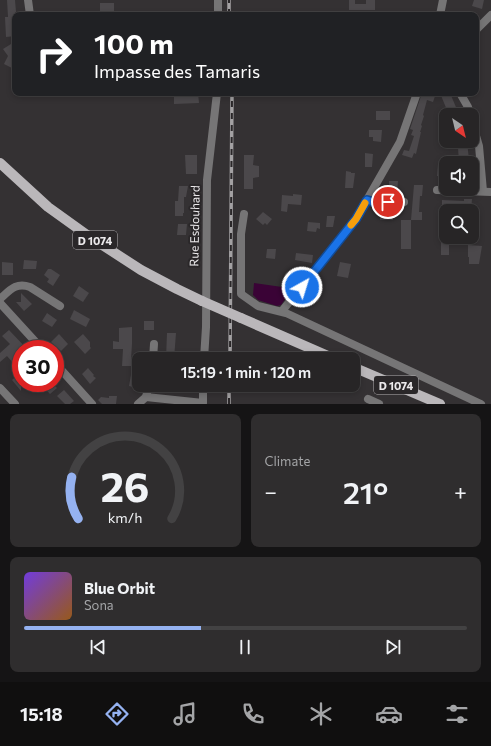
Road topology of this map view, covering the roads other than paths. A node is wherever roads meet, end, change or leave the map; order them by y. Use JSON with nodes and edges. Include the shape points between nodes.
{"nodes":[{"id":1,"x":28,"y":0,"type":"edge"},
{"id":2,"x":218,"y":0,"type":"edge"},
{"id":3,"x":443,"y":0,"type":"edge"},
{"id":4,"x":30,"y":12,"type":"edge"},
{"id":5,"x":218,"y":12,"type":"edge"},
{"id":6,"x":441,"y":12,"type":"edge"},
{"id":7,"x":491,"y":14,"type":"edge"},
{"id":8,"x":479,"y":27,"type":"edge"},
{"id":9,"x":217,"y":96,"type":"edge"},
{"id":10,"x":416,"y":96,"type":"edge"},
{"id":11,"x":462,"y":96,"type":"edge"},
{"id":12,"x":468,"y":108,"type":"edge"},
{"id":13,"x":479,"y":146,"type":"edge"},
{"id":14,"x":0,"y":163,"type":"edge"},
{"id":15,"x":437,"y":190,"type":"dead end"},
{"id":16,"x":487,"y":191,"type":"edge"},
{"id":17,"x":367,"y":200,"type":"junction"},
{"id":18,"x":404,"y":202,"type":"dead end"},
{"id":19,"x":244,"y":214,"type":"dead end"},
{"id":20,"x":0,"y":299,"type":"edge"},
{"id":21,"x":0,"y":303,"type":"edge"},
{"id":22,"x":60,"y":306,"type":"dead end"},
{"id":23,"x":282,"y":312,"type":"junction"},
{"id":24,"x":34,"y":340,"type":"edge"},
{"id":25,"x":154,"y":344,"type":"dead end"},
{"id":26,"x":153,"y":352,"type":"edge"},
{"id":27,"x":204,"y":352,"type":"edge"},
{"id":28,"x":319,"y":352,"type":"edge"},
{"id":29,"x":360,"y":370,"type":"edge"},
{"id":30,"x":64,"y":373,"type":"edge"},
{"id":31,"x":0,"y":388,"type":"edge"},
{"id":32,"x":147,"y":392,"type":"edge"},
{"id":33,"x":203,"y":392,"type":"edge"},
{"id":34,"x":146,"y":397,"type":"junction"},
{"id":35,"x":368,"y":399,"type":"dead end"},
{"id":36,"x":203,"y":403,"type":"edge"},
{"id":37,"x":15,"y":404,"type":"edge"},
{"id":38,"x":92,"y":404,"type":"edge"},
{"id":39,"x":138,"y":404,"type":"edge"},
{"id":40,"x":379,"y":404,"type":"edge"},
{"id":41,"x":440,"y":404,"type":"edge"},
{"id":42,"x":481,"y":404,"type":"edge"}],
"edges":[{"from":1,"to":4,"type":"street"},
{"from":2,"to":5,"type":"street"},
{"from":3,"to":6,"type":"street"},
{"from":7,"to":8,"type":"street"},
{"from":9,"to":27,"type":"street","name":"Rue Esdouhard","via":[[207,180]]},
{"from":10,"to":17,"type":"street","via":[[400,142]]},
{"from":11,"to":12,"type":"street"},
{"from":13,"to":16,"type":"street"},
{"from":14,"to":28,"type":"main road","number":"D 1074","bridge":true,"via":[[48,207],[118,256],[202,301]]},
{"from":15,"to":16,"type":"street"},
{"from":17,"to":18,"type":"street"},
{"from":17,"to":23,"type":"street","via":[[356,219]]},
{"from":19,"to":23,"type":"street","via":[[241,234],[241,294],[258,306]]},
{"from":20,"to":22,"type":"street","via":[[16,286],[26,285]]},
{"from":21,"to":24,"type":"street"},
{"from":23,"to":42,"type":"street"},
{"from":25,"to":26,"type":"street"},
{"from":29,"to":41,"type":"main road","number":"D 1074"},
{"from":30,"to":38,"type":"street"},
{"from":31,"to":37,"type":"street"},
{"from":32,"to":34,"type":"street"},
{"from":33,"to":36,"type":"street"},
{"from":34,"to":36,"type":"street"},
{"from":34,"to":39,"type":"street"},
{"from":35,"to":40,"type":"street"}]}
